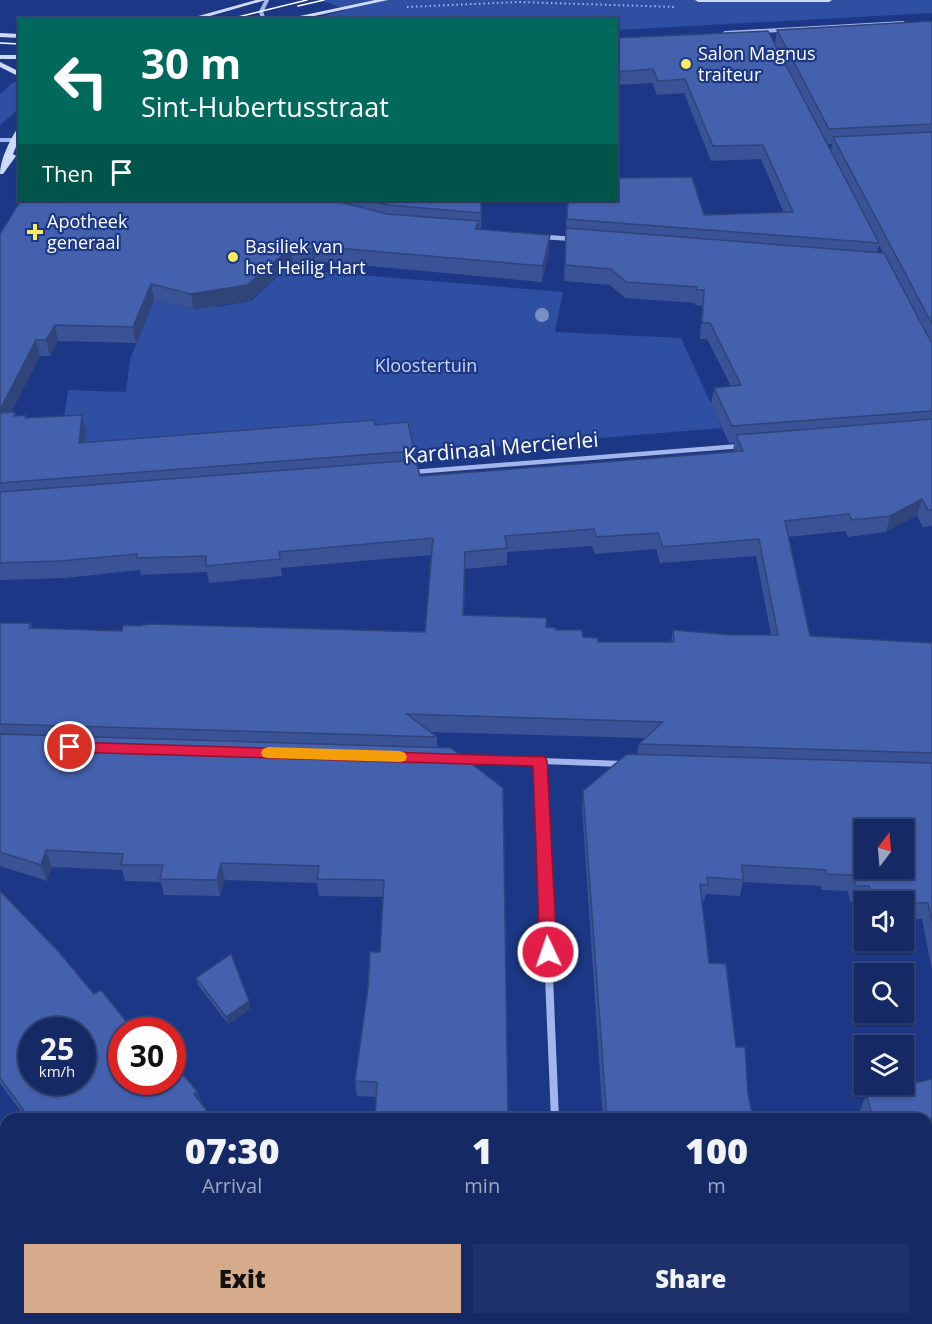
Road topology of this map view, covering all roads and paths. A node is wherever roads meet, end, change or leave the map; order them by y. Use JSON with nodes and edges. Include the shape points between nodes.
{"nodes":[{"id":1,"x":265,"y":0,"type":"edge"},
{"id":2,"x":386,"y":0,"type":"edge"},
{"id":3,"x":698,"y":0,"type":"edge"},
{"id":4,"x":829,"y":0,"type":"edge"},
{"id":5,"x":402,"y":7,"type":"dead end"},
{"id":6,"x":682,"y":7,"type":"dead end"},
{"id":7,"x":195,"y":18,"type":"edge"},
{"id":8,"x":222,"y":18,"type":"edge"},
{"id":9,"x":263,"y":18,"type":"edge"},
{"id":10,"x":294,"y":18,"type":"edge"},
{"id":11,"x":909,"y":22,"type":"edge"},
{"id":12,"x":763,"y":30,"type":"junction"},
{"id":13,"x":718,"y":33,"type":"edge"},
{"id":14,"x":0,"y":35,"type":"edge"},
{"id":15,"x":18,"y":36,"type":"edge"},
{"id":16,"x":768,"y":40,"type":"edge"},
{"id":17,"x":0,"y":57,"type":"edge"},
{"id":18,"x":18,"y":57,"type":"edge"},
{"id":19,"x":0,"y":64,"type":"edge"},
{"id":20,"x":18,"y":74,"type":"edge"},
{"id":21,"x":0,"y":140,"type":"edge"},
{"id":22,"x":17,"y":140,"type":"edge"},
{"id":23,"x":18,"y":150,"type":"edge"},
{"id":24,"x":7,"y":161,"type":"junction"},
{"id":25,"x":0,"y":172,"type":"edge"},
{"id":26,"x":542,"y":237,"type":"edge"},
{"id":27,"x":577,"y":240,"type":"edge"},
{"id":28,"x":753,"y":445,"type":"edge"},
{"id":29,"x":406,"y":472,"type":"edge"},
{"id":30,"x":446,"y":758,"type":"edge"},
{"id":31,"x":540,"y":761,"type":"junction"},
{"id":32,"x":635,"y":764,"type":"edge"},
{"id":33,"x":555,"y":1113,"type":"edge"}],
"edges":[{"from":1,"to":7,"type":"main road"},
{"from":1,"to":8,"type":"main road"},
{"from":1,"to":9,"type":"street"},
{"from":2,"to":10,"type":"main road"},
{"from":3,"to":4,"type":"main road"},
{"from":5,"to":6,"type":"path","via":[[519,2]]},
{"from":11,"to":12,"type":"street"},
{"from":12,"to":13,"type":"street"},
{"from":12,"to":16,"type":"street"},
{"from":14,"to":15,"type":"main road"},
{"from":17,"to":18,"type":"main road"},
{"from":19,"to":20,"type":"main road"},
{"from":21,"to":22,"type":"street"},
{"from":22,"to":24,"type":"main road"},
{"from":23,"to":24,"type":"main road"},
{"from":24,"to":25,"type":"main road"},
{"from":26,"to":27,"type":"street"},
{"from":28,"to":29,"type":"street","name":"Kardinaal Mercierlei"},
{"from":30,"to":31,"type":"street"},
{"from":31,"to":32,"type":"street"},
{"from":31,"to":33,"type":"street"}]}
